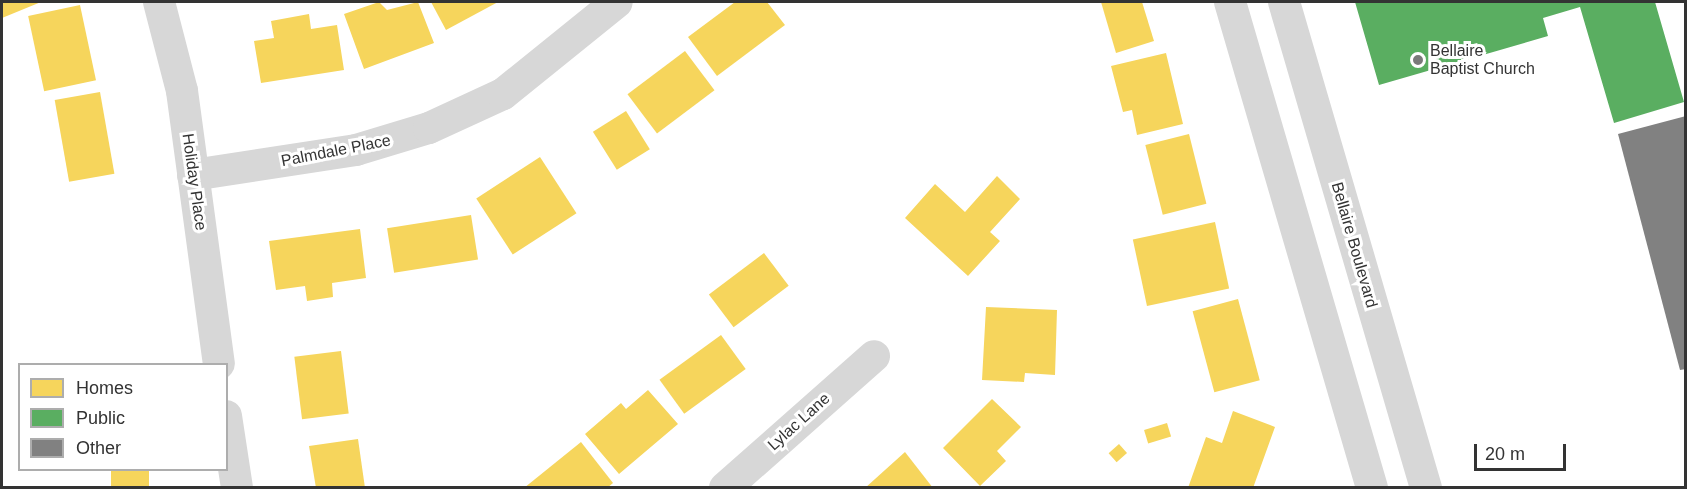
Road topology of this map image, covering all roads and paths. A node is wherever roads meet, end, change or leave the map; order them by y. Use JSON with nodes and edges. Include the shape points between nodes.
{"nodes":[{"id":1,"x":159,"y":2,"type":"edge"},
{"id":2,"x":617,"y":2,"type":"edge"},
{"id":3,"x":1230,"y":2,"type":"edge"},
{"id":4,"x":1284,"y":2,"type":"edge"},
{"id":5,"x":1308,"y":85,"type":"junction"},
{"id":6,"x":1258,"y":98,"type":"junction"},
{"id":7,"x":193,"y":175,"type":"junction"},
{"id":8,"x":1359,"y":265,"type":"junction"},
{"id":9,"x":1309,"y":277,"type":"junction"},
{"id":10,"x":874,"y":356,"type":"dead end"},
{"id":11,"x":219,"y":363,"type":"edge"},
{"id":12,"x":228,"y":429,"type":"edge"},
{"id":13,"x":237,"y":488,"type":"edge"},
{"id":14,"x":725,"y":488,"type":"edge"},
{"id":15,"x":1371,"y":488,"type":"edge"},
{"id":16,"x":1426,"y":488,"type":"edge"}],
"edges":[{"from":1,"to":7,"type":"street","name":"Holiday Place","via":[[182,91]]},
{"from":2,"to":7,"type":"street","name":"Palmdale Place","via":[[503,94],[429,128],[356,150]]},
{"from":3,"to":6,"type":"street"},
{"from":4,"to":5,"type":"street","name":"Bellaire Boulevard"},
{"from":5,"to":6,"type":"street"},
{"from":5,"to":8,"type":"street","name":"Bellaire Boulevard"},
{"from":6,"to":9,"type":"street"},
{"from":7,"to":11,"type":"street","name":"Holiday Place"},
{"from":8,"to":9,"type":"street"},
{"from":8,"to":16,"type":"street","name":"Bellaire Boulevard"},
{"from":9,"to":15,"type":"street"},
{"from":10,"to":14,"type":"street","name":"Lylac Lane"},
{"from":12,"to":13,"type":"street"}]}
